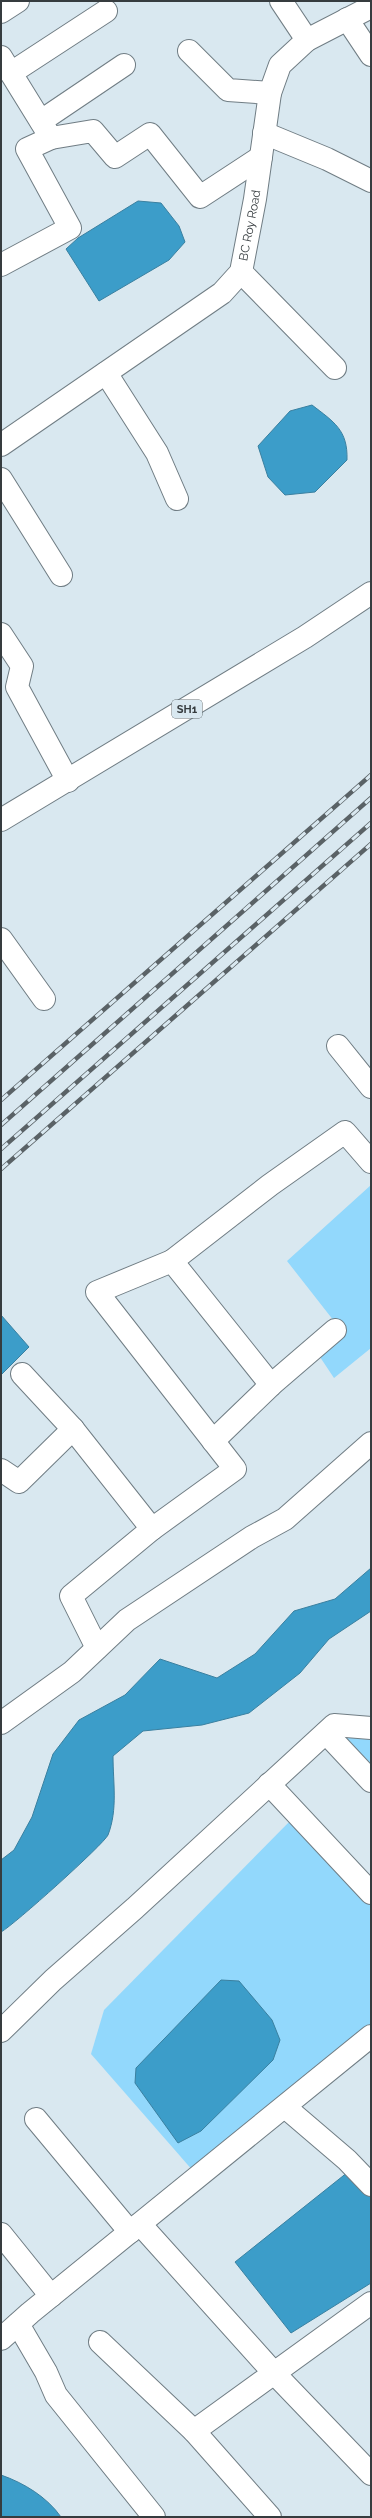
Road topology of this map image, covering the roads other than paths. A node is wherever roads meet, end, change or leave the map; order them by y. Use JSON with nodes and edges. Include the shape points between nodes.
{"nodes":[{"id":1,"x":18,"y":1,"type":"edge"},
{"id":2,"x":281,"y":1,"type":"edge"},
{"id":3,"x":371,"y":7,"type":"edge"},
{"id":4,"x":106,"y":11,"type":"dead end"},
{"id":5,"x":1,"y":12,"type":"edge"},
{"id":6,"x":347,"y":20,"type":"junction"},
{"id":7,"x":307,"y":40,"type":"junction"},
{"id":8,"x":189,"y":52,"type":"dead end"},
{"id":9,"x":371,"y":54,"type":"edge"},
{"id":10,"x":6,"y":65,"type":"edge"},
{"id":11,"x":124,"y":65,"type":"dead end"},
{"id":12,"x":270,"y":93,"type":"junction"},
{"id":13,"x":46,"y":129,"type":"junction"},
{"id":14,"x":264,"y":133,"type":"junction"},
{"id":15,"x":262,"y":157,"type":"junction"},
{"id":16,"x":371,"y":181,"type":"edge"},
{"id":17,"x":1,"y":265,"type":"edge"},
{"id":18,"x":241,"y":272,"type":"junction"},
{"id":19,"x":335,"y":368,"type":"dead end"},
{"id":20,"x":106,"y":373,"type":"junction"},
{"id":21,"x":1,"y":445,"type":"edge"},
{"id":22,"x":1,"y":479,"type":"edge"},
{"id":23,"x":177,"y":499,"type":"dead end"},
{"id":24,"x":61,"y":576,"type":"dead end"},
{"id":25,"x":371,"y":593,"type":"edge"},
{"id":26,"x":1,"y":634,"type":"edge"},
{"id":27,"x":68,"y":781,"type":"junction"},
{"id":28,"x":1,"y":820,"type":"edge"},
{"id":29,"x":1,"y":939,"type":"edge"},
{"id":30,"x":44,"y":999,"type":"dead end"},
{"id":31,"x":338,"y":1046,"type":"dead end"},
{"id":32,"x":371,"y":1087,"type":"edge"},
{"id":33,"x":370,"y":1160,"type":"edge"},
{"id":34,"x":172,"y":1260,"type":"junction"},
{"id":35,"x":335,"y":1330,"type":"dead end"},
{"id":36,"x":22,"y":1374,"type":"dead end"},
{"id":37,"x":272,"y":1385,"type":"junction"},
{"id":38,"x":72,"y":1428,"type":"junction"},
{"id":39,"x":213,"y":1441,"type":"junction"},
{"id":40,"x":371,"y":1443,"type":"edge"},
{"id":41,"x":1,"y":1470,"type":"edge"},
{"id":42,"x":152,"y":1529,"type":"junction"},
{"id":43,"x":97,"y":1648,"type":"junction"},
{"id":44,"x":1,"y":1723,"type":"edge"},
{"id":45,"x":371,"y":1728,"type":"edge"},
{"id":46,"x":326,"y":1733,"type":"junction"},
{"id":47,"x":371,"y":1780,"type":"edge"},
{"id":48,"x":269,"y":1784,"type":"junction"},
{"id":49,"x":371,"y":1893,"type":"edge"},
{"id":50,"x":1,"y":2031,"type":"edge"},
{"id":51,"x":371,"y":2036,"type":"edge"},
{"id":52,"x":285,"y":2107,"type":"junction"},
{"id":53,"x":36,"y":2119,"type":"dead end"},
{"id":54,"x":371,"y":2185,"type":"edge"},
{"id":55,"x":135,"y":2228,"type":"junction"},
{"id":56,"x":1,"y":2234,"type":"edge"},
{"id":57,"x":51,"y":2296,"type":"junction"},
{"id":58,"x":371,"y":2303,"type":"edge"},
{"id":59,"x":18,"y":2324,"type":"junction"},
{"id":60,"x":1,"y":2339,"type":"edge"},
{"id":61,"x":100,"y":2342,"type":"dead end"},
{"id":62,"x":274,"y":2373,"type":"junction"},
{"id":63,"x":194,"y":2431,"type":"junction"},
{"id":64,"x":371,"y":2474,"type":"edge"},
{"id":65,"x":265,"y":2515,"type":"edge"},
{"id":66,"x":154,"y":2517,"type":"edge"}],
"edges":[{"from":1,"to":5,"type":"street"},
{"from":2,"to":7,"type":"street"},
{"from":3,"to":6,"type":"street","name":"BC Roy Road"},
{"from":4,"to":10,"type":"street"},
{"from":6,"to":7,"type":"street","name":"BC Roy Road"},
{"from":6,"to":9,"type":"street"},
{"from":7,"to":12,"type":"street","name":"BC Roy Road","via":[[280,65]]},
{"from":8,"to":12,"type":"street","via":[[228,90]]},
{"from":10,"to":13,"type":"street"},
{"from":11,"to":13,"type":"street"},
{"from":12,"to":14,"type":"street","name":"BC Roy Road"},
{"from":13,"to":15,"type":"street","via":[[93,131],[115,157],[150,134],[200,197]]},
{"from":13,"to":17,"type":"street","via":[[27,149],[70,228]]},
{"from":14,"to":15,"type":"street","name":"BC Roy Road"},
{"from":14,"to":16,"type":"street","via":[[327,159]]},
{"from":15,"to":18,"type":"street","name":"BC Roy Road"},
{"from":18,"to":19,"type":"street"},
{"from":18,"to":20,"type":"street","name":"BC Roy Road","via":[[222,293]]},
{"from":20,"to":21,"type":"street","name":"BC Roy Road"},
{"from":20,"to":23,"type":"street","via":[[157,453]]},
{"from":22,"to":24,"type":"street"},
{"from":25,"to":27,"type":"street","number":"SH1","via":[[305,637]]},
{"from":26,"to":27,"type":"street","via":[[22,666],[17,687]]},
{"from":27,"to":28,"type":"street","number":"SH1"},
{"from":29,"to":30,"type":"street"},
{"from":31,"to":32,"type":"street"},
{"from":33,"to":34,"type":"street","via":[[345,1132],[270,1185]]},
{"from":34,"to":37,"type":"street"},
{"from":34,"to":39,"type":"street","via":[[97,1292]]},
{"from":35,"to":37,"type":"street"},
{"from":36,"to":38,"type":"street"},
{"from":37,"to":39,"type":"street"},
{"from":38,"to":41,"type":"street","via":[[19,1482]]},
{"from":38,"to":42,"type":"street"},
{"from":39,"to":42,"type":"street","via":[[235,1469]]},
{"from":40,"to":43,"type":"street","via":[[285,1519],[252,1537],[127,1620]]},
{"from":42,"to":43,"type":"street","via":[[71,1596]]},
{"from":43,"to":44,"type":"street","via":[[72,1672]]},
{"from":45,"to":46,"type":"street","via":[[334,1725]]},
{"from":46,"to":47,"type":"street"},
{"from":46,"to":48,"type":"street"},
{"from":48,"to":49,"type":"street"},
{"from":48,"to":50,"type":"street","via":[[53,1980]]},
{"from":51,"to":52,"type":"street"},
{"from":52,"to":54,"type":"street","via":[[347,2160]]},
{"from":52,"to":55,"type":"street"},
{"from":53,"to":55,"type":"street"},
{"from":55,"to":57,"type":"street"},
{"from":55,"to":62,"type":"street"},
{"from":56,"to":57,"type":"street"},
{"from":57,"to":59,"type":"street"},
{"from":58,"to":62,"type":"street"},
{"from":59,"to":60,"type":"street"},
{"from":59,"to":66,"type":"street","via":[[46,2372],[56,2395]]},
{"from":61,"to":63,"type":"street"},
{"from":62,"to":63,"type":"street"},
{"from":62,"to":64,"type":"street"},
{"from":63,"to":65,"type":"street"}]}
